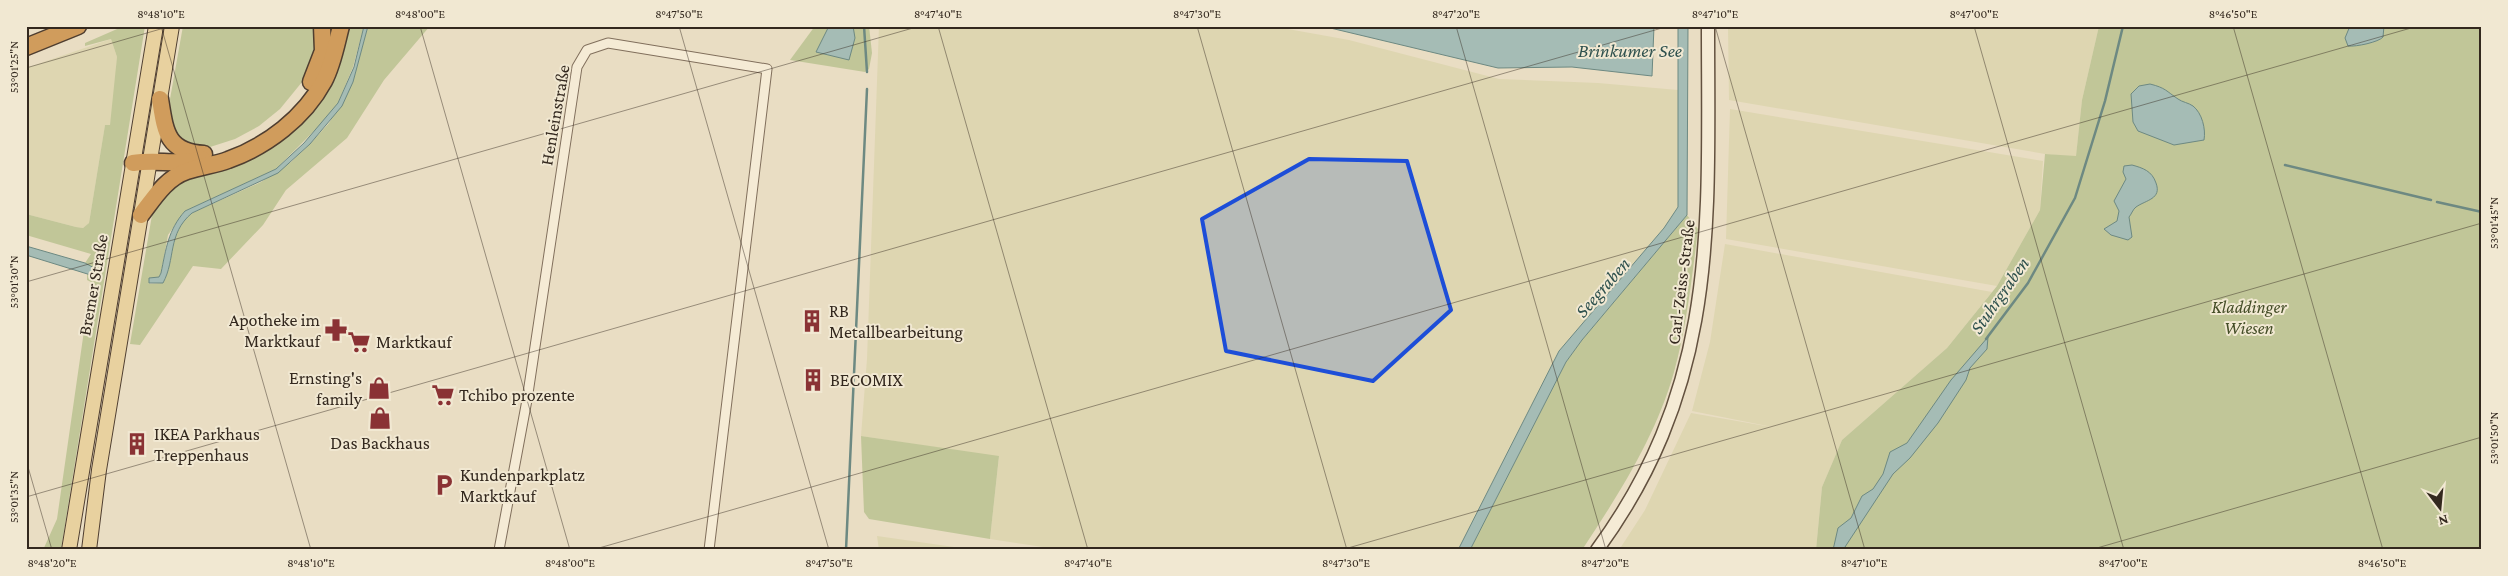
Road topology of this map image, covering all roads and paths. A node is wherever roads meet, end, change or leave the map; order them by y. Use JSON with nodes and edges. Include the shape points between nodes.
{"nodes":[{"id":1,"x":78,"y":26,"type":"edge"},
{"id":2,"x":156,"y":26,"type":"edge"},
{"id":3,"x":172,"y":26,"type":"edge"},
{"id":4,"x":322,"y":26,"type":"edge"},
{"id":5,"x":340,"y":26,"type":"edge"},
{"id":6,"x":1708,"y":26,"type":"edge"},
{"id":7,"x":26,"y":47,"type":"edge"},
{"id":8,"x":160,"y":99,"type":"junction"},
{"id":9,"x":221,"y":152,"type":"junction"},
{"id":10,"x":144,"y":164,"type":"junction"},
{"id":11,"x":186,"y":171,"type":"junction"},
{"id":12,"x":141,"y":214,"type":"junction"},
{"id":13,"x":69,"y":550,"type":"edge"},
{"id":14,"x":89,"y":550,"type":"edge"},
{"id":15,"x":499,"y":550,"type":"edge"},
{"id":16,"x":709,"y":550,"type":"edge"},
{"id":17,"x":1597,"y":550,"type":"edge"}],
"edges":[{"from":1,"to":7,"type":"highway"},
{"from":2,"to":10,"type":"main road","name":"Bremer Straße"},
{"from":3,"to":8,"type":"main road","name":"Bremer Straße"},
{"from":4,"to":9,"type":"highway","via":[[321,58],[312,80],[296,103],[265,131]]},
{"from":5,"to":11,"type":"highway","via":[[323,82],[300,114],[279,133],[229,160]]},
{"from":6,"to":17,"type":"main road","name":"Carl-Zeiss-Straße","via":[[1706,241],[1702,288],[1690,352],[1658,449],[1626,508]]},
{"from":8,"to":9,"type":"highway","via":[[166,132],[179,148],[196,154]]},
{"from":8,"to":10,"type":"main road","name":"Bremer Straße"},
{"from":9,"to":10,"type":"highway","via":[[192,161]]},
{"from":10,"to":11,"type":"highway"},
{"from":10,"to":12,"type":"main road","name":"Bremer Straße"},
{"from":10,"to":13,"type":"main road","name":"Bremer Straße"},
{"from":11,"to":12,"type":"highway","via":[[161,188]]},
{"from":12,"to":14,"type":"main road","name":"Bremer Straße"},
{"from":15,"to":16,"type":"street","name":"Henleinstraße","via":[[527,400],[577,67],[587,50],[608,43],[767,68]]}]}
